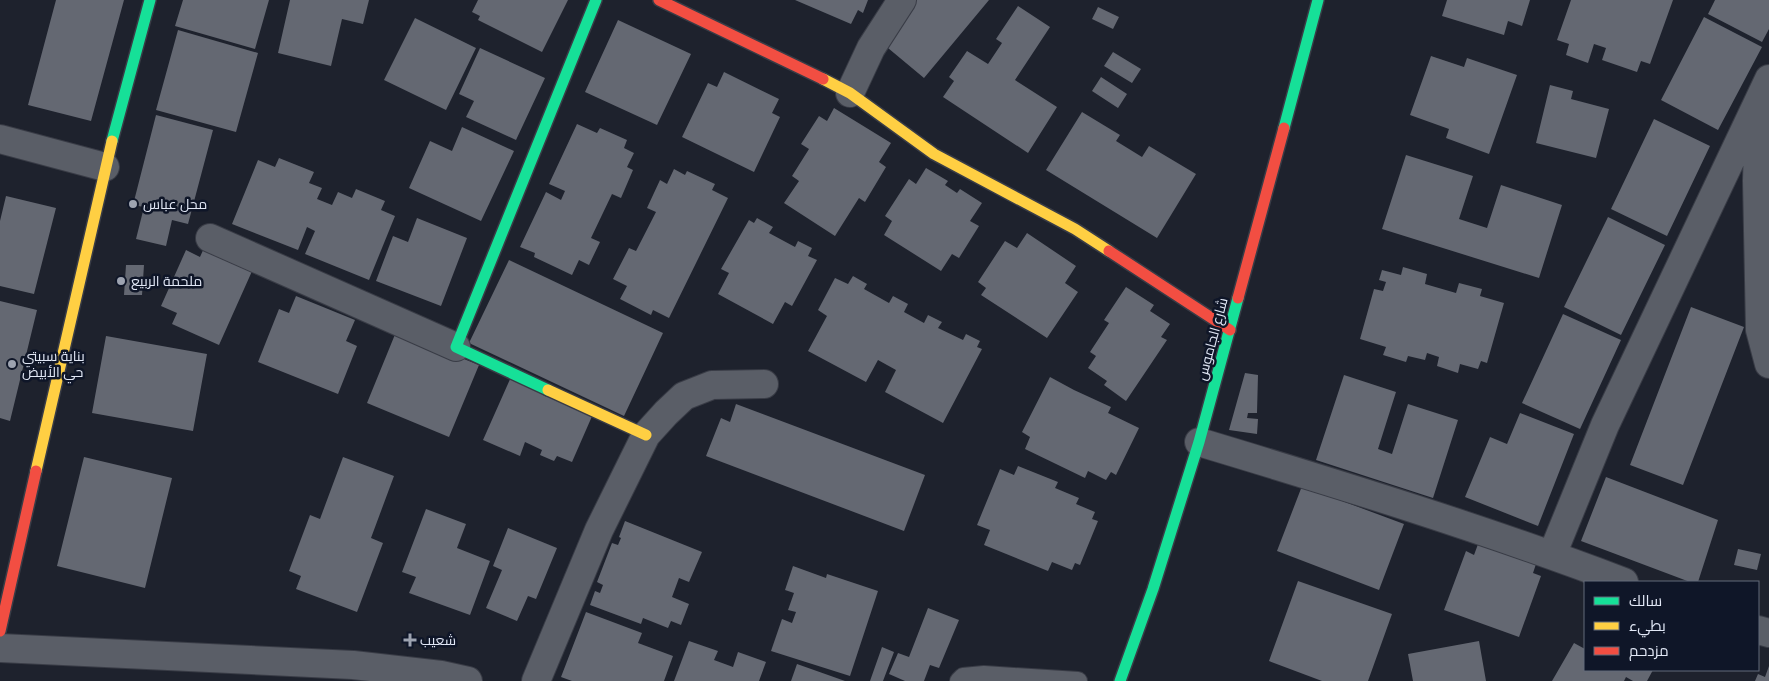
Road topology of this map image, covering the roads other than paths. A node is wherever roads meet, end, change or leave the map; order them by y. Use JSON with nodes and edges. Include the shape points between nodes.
{"nodes":[{"id":1,"x":150,"y":0,"type":"edge"},
{"id":2,"x":596,"y":0,"type":"edge"},
{"id":3,"x":659,"y":0,"type":"edge"},
{"id":4,"x":902,"y":0,"type":"edge"},
{"id":5,"x":1318,"y":0,"type":"edge"},
{"id":6,"x":1764,"y":90,"type":"edge"},
{"id":7,"x":850,"y":93,"type":"junction"},
{"id":8,"x":0,"y":139,"type":"edge"},
{"id":9,"x":105,"y":167,"type":"junction"},
{"id":10,"x":210,"y":238,"type":"dead end"},
{"id":11,"x":1230,"y":330,"type":"junction"},
{"id":12,"x":456,"y":347,"type":"junction"},
{"id":13,"x":1769,"y":364,"type":"edge"},
{"id":14,"x":764,"y":384,"type":"dead end"},
{"id":15,"x":646,"y":435,"type":"junction"},
{"id":16,"x":1199,"y":442,"type":"junction"},
{"id":17,"x":1552,"y":555,"type":"junction"},
{"id":18,"x":1621,"y":581,"type":"edge"},
{"id":19,"x":0,"y":631,"type":"edge"},
{"id":20,"x":0,"y":648,"type":"edge"},
{"id":21,"x":254,"y":671,"type":"edge"},
{"id":22,"x":468,"y":681,"type":"edge"},
{"id":23,"x":536,"y":681,"type":"edge"},
{"id":24,"x":960,"y":681,"type":"edge"},
{"id":25,"x":1078,"y":681,"type":"edge"},
{"id":26,"x":1120,"y":681,"type":"edge"}],
"edges":[{"from":1,"to":9,"type":"street"},
{"from":2,"to":12,"type":"street"},
{"from":3,"to":7,"type":"street"},
{"from":4,"to":7,"type":"street","via":[[871,48]]},
{"from":5,"to":11,"type":"street","name":"شارع الجاموس"},
{"from":6,"to":13,"type":"street","via":[[1757,181],[1760,330]]},
{"from":6,"to":17,"type":"street","via":[[1605,425]]},
{"from":7,"to":11,"type":"street","via":[[934,154],[1076,229]]},
{"from":8,"to":9,"type":"street"},
{"from":9,"to":19,"type":"street"},
{"from":10,"to":12,"type":"street"},
{"from":11,"to":16,"type":"street","name":"شارع الجاموس"},
{"from":12,"to":15,"type":"street"},
{"from":14,"to":15,"type":"street","via":[[712,386],[684,396]]},
{"from":15,"to":23,"type":"street","via":[[599,530]]},
{"from":16,"to":17,"type":"street","via":[[1388,499]]},
{"from":16,"to":26,"type":"street","name":"شارع الجاموس"},
{"from":17,"to":18,"type":"street"},
{"from":20,"to":21,"type":"street"},
{"from":21,"to":22,"type":"street","via":[[353,665]]},
{"from":24,"to":25,"type":"lane","via":[[963,677],[984,675]]}]}
